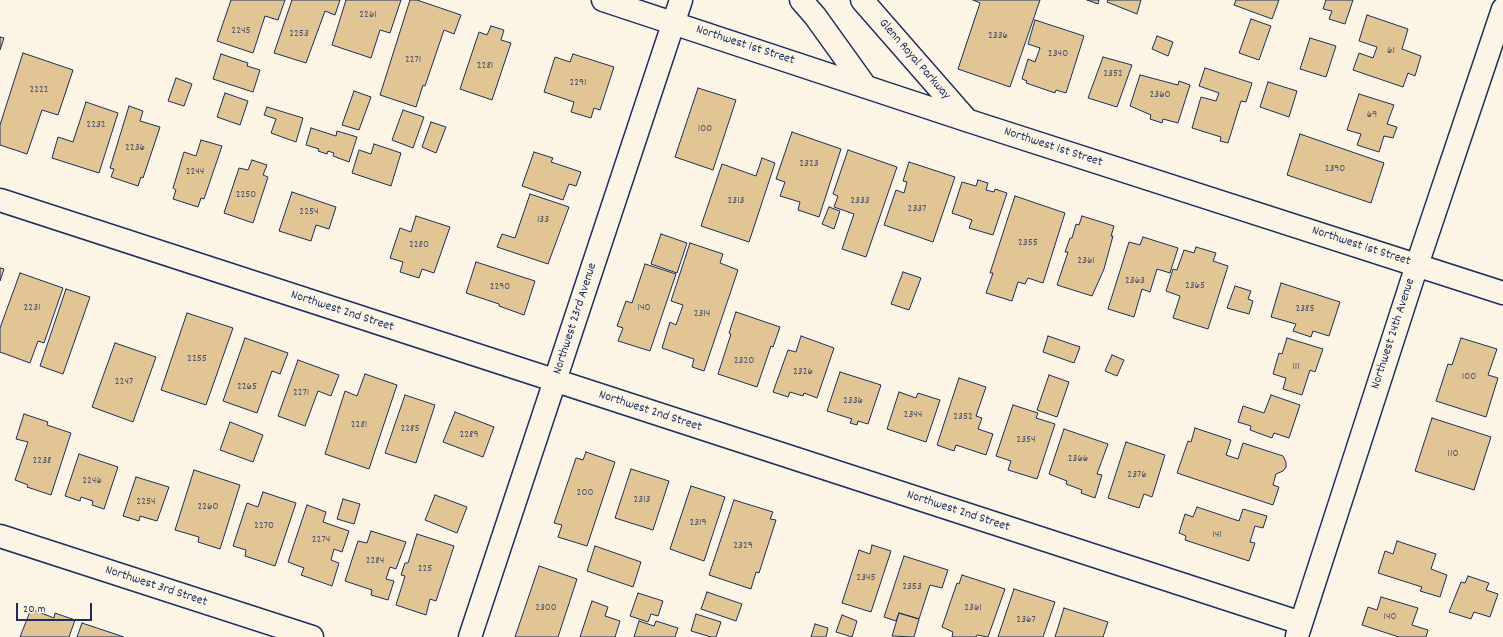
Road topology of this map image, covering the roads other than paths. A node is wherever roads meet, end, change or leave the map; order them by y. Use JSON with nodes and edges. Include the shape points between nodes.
{"nodes":[{"id":1,"x":603,"y":0,"type":"edge"},
{"id":2,"x":681,"y":0,"type":"edge"},
{"id":3,"x":801,"y":0,"type":"edge"},
{"id":4,"x":862,"y":0,"type":"edge"},
{"id":5,"x":1503,"y":9,"type":"edge"},
{"id":6,"x":673,"y":23,"type":"junction"},
{"id":7,"x":866,"y":87,"type":"junction"},
{"id":8,"x":966,"y":120,"type":"junction"},
{"id":9,"x":0,"y":200,"type":"edge"},
{"id":10,"x":1417,"y":265,"type":"junction"},
{"id":11,"x":1503,"y":293,"type":"edge"},
{"id":12,"x":556,"y":381,"type":"junction"},
{"id":13,"x":0,"y":536,"type":"edge"},
{"id":14,"x":1299,"y":630,"type":"edge"},
{"id":15,"x":312,"y":637,"type":"edge"},
{"id":16,"x":470,"y":637,"type":"edge"}],
"edges":[{"from":1,"to":6,"type":"street","name":"Northwest 1st Street"},
{"from":2,"to":6,"type":"street","name":"Northwest 23rd Avenue"},
{"from":3,"to":7,"type":"street"},
{"from":4,"to":8,"type":"street","name":"Glenn Royal Parkway"},
{"from":5,"to":10,"type":"street","name":"Northwest 24th Avenue"},
{"from":6,"to":7,"type":"street","name":"Northwest 1st Street"},
{"from":6,"to":12,"type":"street","name":"Northwest 23rd Avenue"},
{"from":7,"to":8,"type":"street","name":"Northwest 1st Street"},
{"from":8,"to":10,"type":"street","name":"Northwest 1st Street"},
{"from":9,"to":12,"type":"street","name":"Northwest 2nd Street"},
{"from":10,"to":11,"type":"street","name":"Northwest 1st Street"},
{"from":10,"to":14,"type":"street","name":"Northwest 24th Avenue"},
{"from":12,"to":14,"type":"street","name":"Northwest 2nd Street"},
{"from":12,"to":16,"type":"street","name":"Northwest 23rd Avenue"},
{"from":13,"to":15,"type":"street","name":"Northwest 3rd Street"}]}
